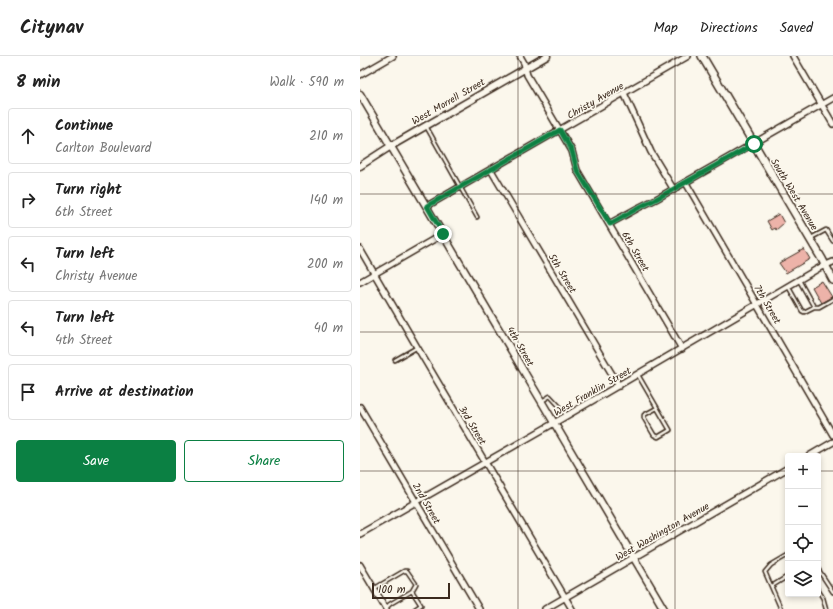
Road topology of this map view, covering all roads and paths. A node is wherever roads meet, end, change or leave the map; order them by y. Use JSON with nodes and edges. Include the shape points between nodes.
{"nodes":[{"id":1,"x":393,"y":56,"type":"edge"},
{"id":2,"x":520,"y":56,"type":"edge"},
{"id":3,"x":547,"y":56,"type":"edge"},
{"id":4,"x":688,"y":56,"type":"edge"},
{"id":5,"x":702,"y":56,"type":"edge"},
{"id":6,"x":793,"y":56,"type":"edge"},
{"id":7,"x":526,"y":68,"type":"junction"},
{"id":8,"x":360,"y":75,"type":"edge"},
{"id":9,"x":360,"y":94,"type":"edge"},
{"id":10,"x":624,"y":94,"type":"junction"},
{"id":11,"x":833,"y":98,"type":"edge"},
{"id":12,"x":822,"y":105,"type":"junction"},
{"id":13,"x":833,"y":124,"type":"edge"},
{"id":14,"x":426,"y":126,"type":"junction"},
{"id":15,"x":560,"y":130,"type":"junction"},
{"id":16,"x":754,"y":144,"type":"junction"},
{"id":17,"x":391,"y":146,"type":"junction"},
{"id":18,"x":360,"y":166,"type":"edge"},
{"id":19,"x":491,"y":170,"type":"junction"},
{"id":20,"x":686,"y":183,"type":"junction"},
{"id":21,"x":461,"y":187,"type":"junction"},
{"id":22,"x":674,"y":190,"type":"junction"},
{"id":23,"x":427,"y":206,"type":"junction"},
{"id":24,"x":476,"y":217,"type":"dead end"},
{"id":25,"x":610,"y":224,"type":"junction"},
{"id":26,"x":443,"y":234,"type":"junction"},
{"id":27,"x":810,"y":238,"type":"junction"},
{"id":28,"x":833,"y":241,"type":"edge"},
{"id":29,"x":360,"y":249,"type":"edge"},
{"id":30,"x":833,"y":262,"type":"edge"},
{"id":31,"x":825,"y":266,"type":"junction"},
{"id":32,"x":374,"y":273,"type":"junction"},
{"id":33,"x":799,"y":280,"type":"junction"},
{"id":34,"x":833,"y":280,"type":"edge"},
{"id":35,"x":360,"y":282,"type":"edge"},
{"id":36,"x":788,"y":286,"type":"junction"},
{"id":37,"x":833,"y":299,"type":"edge"},
{"id":38,"x":758,"y":304,"type":"junction"},
{"id":39,"x":814,"y":307,"type":"junction"},
{"id":40,"x":417,"y":347,"type":"junction"},
{"id":41,"x":682,"y":349,"type":"junction"},
{"id":42,"x":395,"y":360,"type":"dead end"},
{"id":43,"x":638,"y":375,"type":"junction"},
{"id":44,"x":619,"y":386,"type":"junction"},
{"id":45,"x":542,"y":401,"type":"junction"},
{"id":46,"x":360,"y":407,"type":"edge"},
{"id":47,"x":657,"y":408,"type":"junction"},
{"id":48,"x":567,"y":416,"type":"junction"},
{"id":49,"x":554,"y":423,"type":"junction"},
{"id":50,"x":833,"y":435,"type":"edge"},
{"id":51,"x":833,"y":442,"type":"edge"},
{"id":52,"x":814,"y":453,"type":"edge"},
{"id":53,"x":486,"y":462,"type":"junction"},
{"id":54,"x":785,"y":470,"type":"edge"},
{"id":55,"x":416,"y":502,"type":"junction"},
{"id":56,"x":360,"y":534,"type":"edge"},
{"id":57,"x":785,"y":557,"type":"edge"},
{"id":58,"x":634,"y":558,"type":"junction"},
{"id":59,"x":360,"y":565,"type":"edge"},
{"id":60,"x":821,"y":574,"type":"edge"},
{"id":61,"x":785,"y":578,"type":"edge"},
{"id":62,"x":772,"y":586,"type":"junction"},
{"id":63,"x":374,"y":588,"type":"junction"},
{"id":64,"x":412,"y":591,"type":"junction"},
{"id":65,"x":833,"y":592,"type":"edge"},
{"id":66,"x":821,"y":595,"type":"edge"},
{"id":67,"x":565,"y":597,"type":"junction"},
{"id":68,"x":386,"y":609,"type":"edge"},
{"id":69,"x":415,"y":609,"type":"edge"},
{"id":70,"x":479,"y":609,"type":"edge"},
{"id":71,"x":545,"y":609,"type":"edge"},
{"id":72,"x":572,"y":609,"type":"edge"},
{"id":73,"x":664,"y":609,"type":"edge"},
{"id":74,"x":781,"y":609,"type":"edge"},
{"id":75,"x":826,"y":609,"type":"edge"}],
"edges":[{"from":1,"to":8,"type":"street"},
{"from":2,"to":7,"type":"street","name":"6th Street"},
{"from":3,"to":7,"type":"street","name":"West Morrell Street"},
{"from":4,"to":10,"type":"street","name":"Christy Avenue"},
{"from":5,"to":16,"type":"main road","name":"South West Avenue"},
{"from":6,"to":12,"type":"street"},
{"from":7,"to":14,"type":"street","name":"West Morrell Street"},
{"from":7,"to":15,"type":"street","name":"6th Street","via":[[527,75]]},
{"from":9,"to":17,"type":"street","name":"4th Street"},
{"from":10,"to":15,"type":"street","name":"Christy Avenue"},
{"from":10,"to":22,"type":"street","via":[[651,152]]},
{"from":11,"to":12,"type":"street"},
{"from":12,"to":13,"type":"street"},
{"from":12,"to":16,"type":"street"},
{"from":14,"to":17,"type":"street","name":"West Morrell Street"},
{"from":14,"to":21,"type":"lane"},
{"from":15,"to":19,"type":"street","name":"Christy Avenue"},
{"from":15,"to":25,"type":"street","name":"6th Street","via":[[572,151],[577,170]]},
{"from":16,"to":20,"type":"street"},
{"from":16,"to":27,"type":"main road","name":"South West Avenue"},
{"from":17,"to":18,"type":"street","name":"West Morrell Street"},
{"from":17,"to":23,"type":"street","name":"4th Street"},
{"from":19,"to":21,"type":"street","name":"Christy Avenue"},
{"from":19,"to":44,"type":"street","name":"5th Street"},
{"from":20,"to":22,"type":"street"},
{"from":20,"to":38,"type":"street","name":"7th Street"},
{"from":21,"to":23,"type":"street","name":"Christy Avenue"},
{"from":21,"to":24,"type":"lane"},
{"from":22,"to":25,"type":"street"},
{"from":23,"to":26,"type":"street","name":"4th Street"},
{"from":25,"to":41,"type":"street","name":"6th Street"},
{"from":26,"to":32,"type":"street"},
{"from":26,"to":45,"type":"street","name":"4th Street"},
{"from":27,"to":28,"type":"lane","via":[[826,230]]},
{"from":27,"to":31,"type":"main road","name":"South West Avenue"},
{"from":29,"to":32,"type":"street","name":"3rd Street"},
{"from":30,"to":31,"type":"street","name":"West Franklin Street"},
{"from":31,"to":33,"type":"street","name":"West Franklin Street"},
{"from":31,"to":34,"type":"main road","name":"South West Avenue"},
{"from":32,"to":35,"type":"street"},
{"from":32,"to":40,"type":"street","name":"3rd Street"},
{"from":33,"to":36,"type":"street","name":"West Franklin Street"},
{"from":33,"to":39,"type":"lane"},
{"from":36,"to":38,"type":"street","name":"West Franklin Street"},
{"from":36,"to":39,"type":"lane","via":[[802,311]]},
{"from":37,"to":39,"type":"lane"},
{"from":38,"to":41,"type":"street","name":"West Franklin Street"},
{"from":38,"to":50,"type":"street","name":"7th Street"},
{"from":40,"to":42,"type":"lane"},
{"from":40,"to":53,"type":"street","name":"3rd Street"},
{"from":41,"to":43,"type":"street","name":"West Franklin Street"},
{"from":43,"to":44,"type":"street","name":"West Franklin Street"},
{"from":43,"to":47,"type":"lane"},
{"from":44,"to":48,"type":"street","name":"West Franklin Street"},
{"from":45,"to":48,"type":"lane","via":[[550,396]]},
{"from":45,"to":49,"type":"street","name":"4th Street"},
{"from":46,"to":55,"type":"street","name":"2nd Street"},
{"from":47,"to":47,"type":"lane","via":[[670,430],[658,437],[654,435],[644,418],[644,415]]},
{"from":48,"to":49,"type":"street","name":"West Franklin Street"},
{"from":49,"to":53,"type":"street","name":"West Franklin Street"},
{"from":49,"to":58,"type":"street","name":"4th Street"},
{"from":51,"to":52,"type":"street"},
{"from":53,"to":55,"type":"street","name":"West Franklin Street"},
{"from":53,"to":67,"type":"street","name":"3rd Street"},
{"from":54,"to":58,"type":"street","name":"West Washington Avenue"},
{"from":55,"to":56,"type":"street","name":"West Franklin Street"},
{"from":55,"to":70,"type":"street","name":"2nd Street"},
{"from":57,"to":62,"type":"lane","via":[[765,572]]},
{"from":58,"to":67,"type":"street","name":"West Washington Avenue"},
{"from":58,"to":73,"type":"street","name":"4th Street"},
{"from":59,"to":63,"type":"street"},
{"from":60,"to":65,"type":"lane"},
{"from":61,"to":62,"type":"lane"},
{"from":62,"to":74,"type":"lane"},
{"from":63,"to":64,"type":"lane","via":[[407,571],[416,584]]},
{"from":63,"to":68,"type":"street"},
{"from":64,"to":68,"type":"lane"},
{"from":64,"to":69,"type":"lane","via":[[421,606]]},
{"from":66,"to":75,"type":"lane"},
{"from":67,"to":71,"type":"street","name":"West Washington Avenue"},
{"from":67,"to":72,"type":"street","name":"3rd Street"}]}
